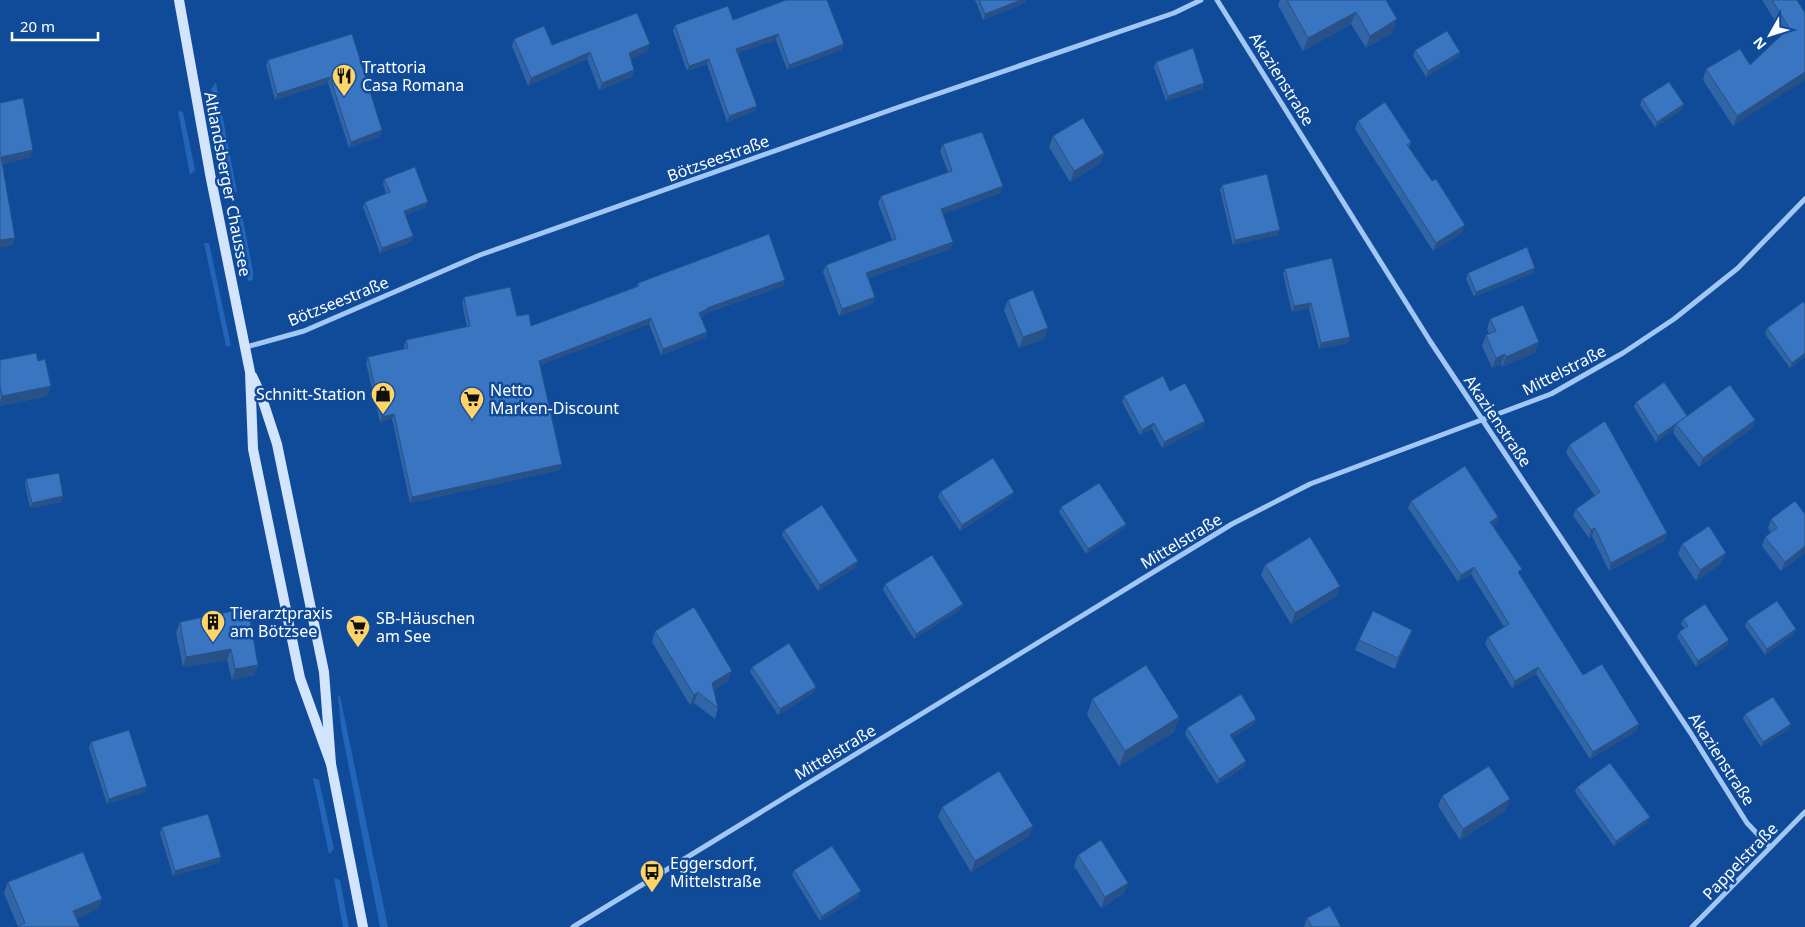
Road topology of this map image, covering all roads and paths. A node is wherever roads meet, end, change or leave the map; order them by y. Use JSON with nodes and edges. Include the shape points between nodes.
{"nodes":[{"id":1,"x":179,"y":0,"type":"edge"},
{"id":2,"x":1201,"y":0,"type":"edge"},
{"id":3,"x":1217,"y":0,"type":"edge"},
{"id":4,"x":1805,"y":199,"type":"edge"},
{"id":5,"x":246,"y":347,"type":"junction"},
{"id":6,"x":250,"y":372,"type":"junction"},
{"id":7,"x":1483,"y":420,"type":"junction"},
{"id":8,"x":331,"y":764,"type":"junction"},
{"id":9,"x":1805,"y":812,"type":"edge"},
{"id":10,"x":1770,"y":847,"type":"junction"},
{"id":11,"x":363,"y":927,"type":"edge"},
{"id":12,"x":573,"y":927,"type":"edge"},
{"id":13,"x":1692,"y":927,"type":"edge"}],
"edges":[{"from":1,"to":5,"type":"main road","name":"Altlandsberger Chaussee"},
{"from":2,"to":5,"type":"street","name":"Bötzseestraße","via":[[1165,16],[480,255],[304,331]]},
{"from":3,"to":7,"type":"street","name":"Akazienstraße","via":[[1430,341]]},
{"from":4,"to":7,"type":"street","name":"Mittelstraße","via":[[1738,268],[1674,319],[1551,394]]},
{"from":5,"to":6,"type":"main road","name":"Altlandsberger Chaussee"},
{"from":6,"to":8,"type":"main road","name":"Altlandsberger Chaussee","via":[[261,394],[277,444],[309,597],[324,672]]},
{"from":6,"to":8,"type":"main road","name":"Altlandsberger Chaussee","via":[[253,449],[296,660]]},
{"from":7,"to":10,"type":"street","name":"Akazienstraße","via":[[1748,823]]},
{"from":7,"to":12,"type":"street","name":"Mittelstraße","via":[[1310,484],[1232,524]]},
{"from":8,"to":11,"type":"main road","name":"Altlandsberger Chaussee"},
{"from":9,"to":10,"type":"street","name":"Pappelstraße"},
{"from":10,"to":13,"type":"street","name":"Pappelstraße"}]}
